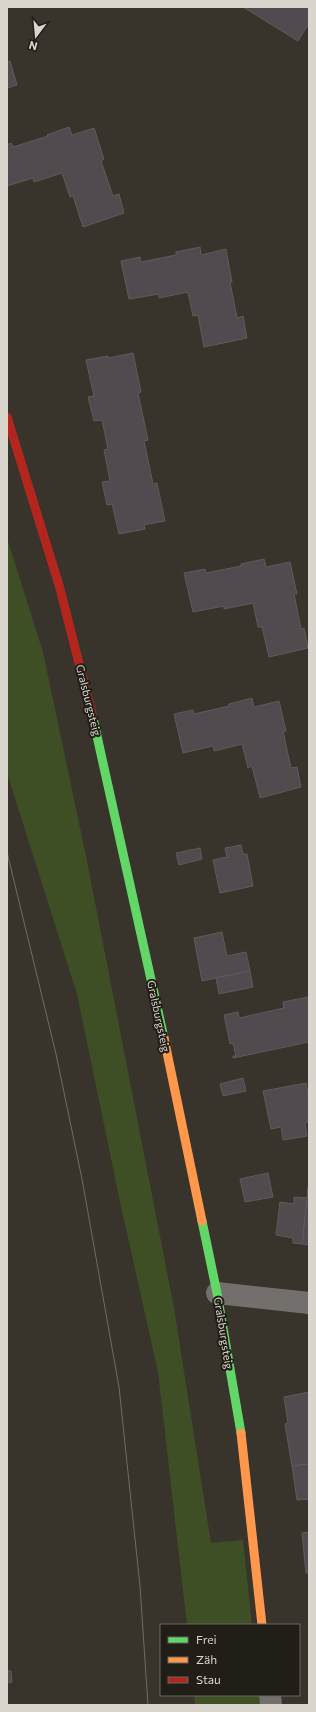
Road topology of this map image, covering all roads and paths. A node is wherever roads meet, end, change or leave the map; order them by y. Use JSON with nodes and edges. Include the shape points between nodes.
{"nodes":[{"id":1,"x":7,"y":417,"type":"edge"},
{"id":2,"x":217,"y":1293,"type":"junction"},
{"id":3,"x":309,"y":1303,"type":"edge"},
{"id":4,"x":262,"y":1624,"type":"edge"}],
"edges":[{"from":1,"to":2,"type":"street","name":"Gralsburgsteig","via":[[59,585],[87,691],[121,838]]},
{"from":2,"to":3,"type":"street"},
{"from":2,"to":4,"type":"street","name":"Gralsburgsteig","via":[[240,1427]]}]}
